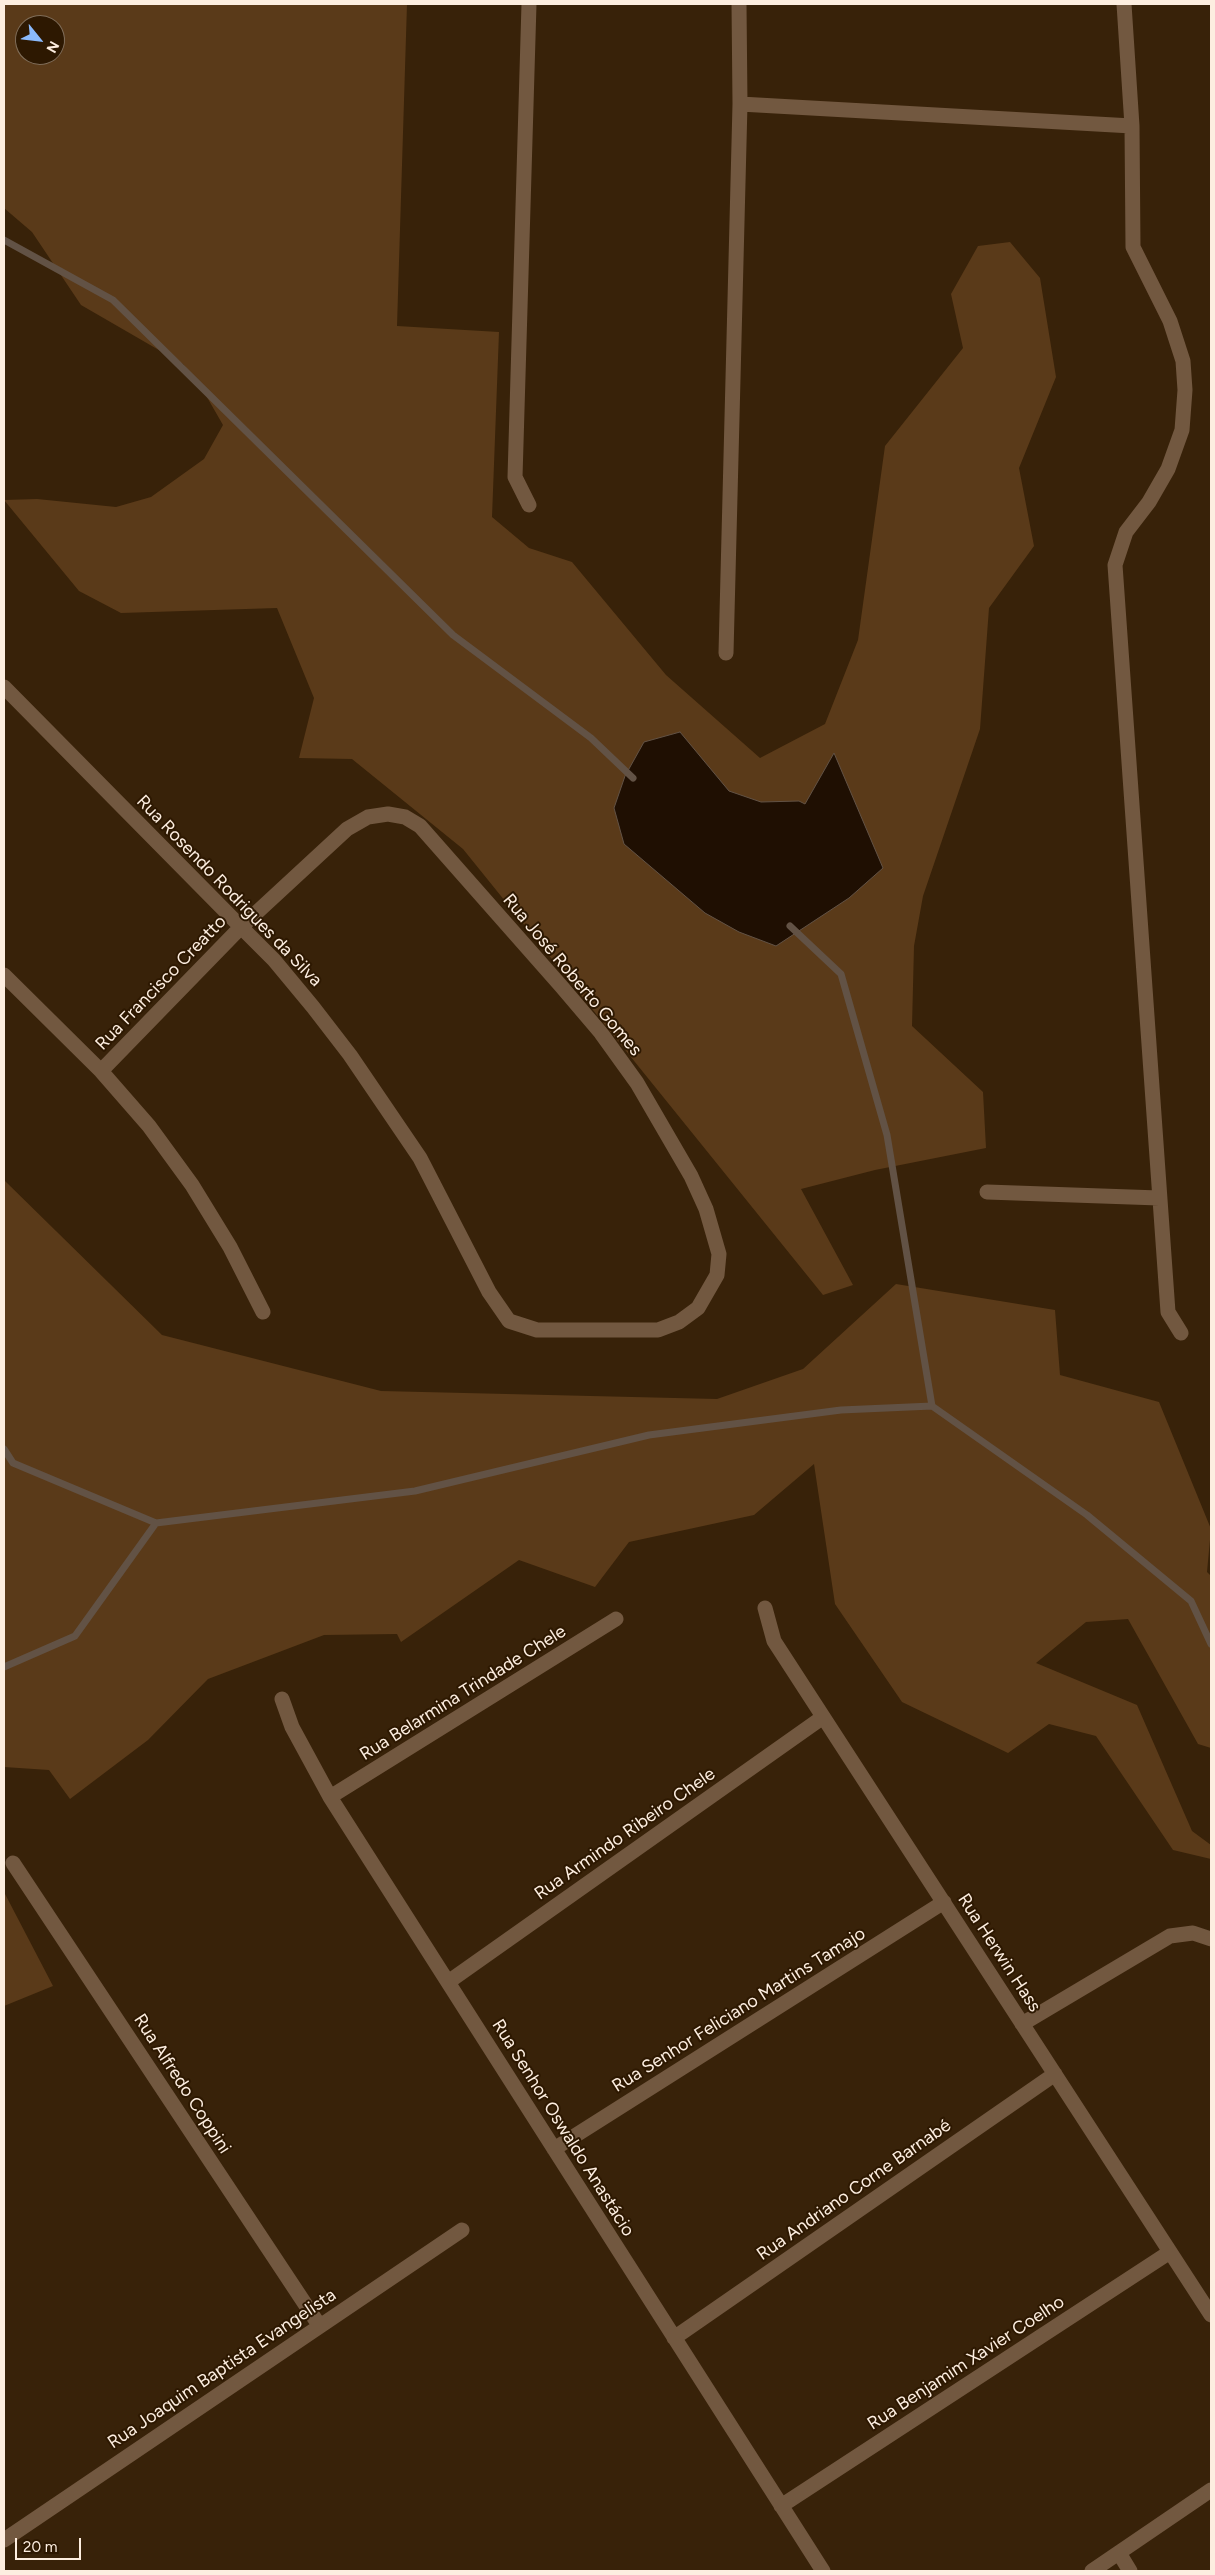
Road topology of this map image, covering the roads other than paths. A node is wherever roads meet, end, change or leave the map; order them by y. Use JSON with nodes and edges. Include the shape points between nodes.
{"nodes":[{"id":1,"x":528,"y":4,"type":"edge"},
{"id":2,"x":740,"y":4,"type":"edge"},
{"id":3,"x":1124,"y":4,"type":"edge"},
{"id":4,"x":740,"y":104,"type":"junction"},
{"id":5,"x":1132,"y":126,"type":"junction"},
{"id":6,"x":529,"y":505,"type":"dead end"},
{"id":7,"x":726,"y":653,"type":"dead end"},
{"id":8,"x":4,"y":687,"type":"edge"},
{"id":9,"x":388,"y":814,"type":"joint"},
{"id":10,"x":241,"y":927,"type":"junction"},
{"id":11,"x":4,"y":975,"type":"edge"},
{"id":12,"x":101,"y":1071,"type":"junction"},
{"id":13,"x":987,"y":1192,"type":"dead end"},
{"id":14,"x":1160,"y":1198,"type":"junction"},
{"id":15,"x":263,"y":1312,"type":"dead end"},
{"id":16,"x":509,"y":1321,"type":"joint"},
{"id":17,"x":1182,"y":1333,"type":"dead end"},
{"id":18,"x":765,"y":1608,"type":"dead end"},
{"id":19,"x":616,"y":1620,"type":"dead end"},
{"id":20,"x":282,"y":1699,"type":"dead end"},
{"id":21,"x":823,"y":1717,"type":"junction"},
{"id":22,"x":330,"y":1797,"type":"junction"},
{"id":23,"x":13,"y":1863,"type":"dead end"},
{"id":24,"x":944,"y":1902,"type":"junction"},
{"id":25,"x":1211,"y":1939,"type":"edge"},
{"id":26,"x":448,"y":1982,"type":"junction"},
{"id":27,"x":1022,"y":2024,"type":"junction"},
{"id":28,"x":1055,"y":2074,"type":"junction"},
{"id":29,"x":554,"y":2149,"type":"junction"},
{"id":30,"x":462,"y":2230,"type":"dead end"},
{"id":31,"x":1170,"y":2252,"type":"junction"},
{"id":32,"x":1211,"y":2315,"type":"edge"},
{"id":33,"x":319,"y":2325,"type":"junction"},
{"id":34,"x":674,"y":2338,"type":"junction"},
{"id":35,"x":1211,"y":2490,"type":"edge"},
{"id":36,"x":781,"y":2506,"type":"junction"},
{"id":37,"x":4,"y":2540,"type":"edge"},
{"id":38,"x":1119,"y":2553,"type":"junction"},
{"id":39,"x":823,"y":2571,"type":"edge"},
{"id":40,"x":1092,"y":2571,"type":"edge"},
{"id":41,"x":1130,"y":2571,"type":"edge"}],
"edges":[{"from":1,"to":6,"type":"street","via":[[515,477]]},
{"from":2,"to":4,"type":"street"},
{"from":3,"to":5,"type":"street"},
{"from":4,"to":5,"type":"street"},
{"from":4,"to":7,"type":"street"},
{"from":5,"to":14,"type":"street","via":[[1133,247],[1170,321],[1183,361],[1186,390],[1182,430],[1168,469],[1126,532],[1115,565]]},
{"from":8,"to":10,"type":"street","name":"Rua Rosendo Rodrigues da Silva"},
{"from":9,"to":10,"type":"street","name":"Rua Francisco Creatto","via":[[368,818],[347,828]]},
{"from":9,"to":16,"type":"street","name":"Rua José Roberto Gomes","via":[[405,817],[420,826],[601,1033],[637,1083],[687,1168],[706,1208],[719,1254],[717,1275],[698,1308],[680,1322],[658,1330],[537,1330]]},
{"from":10,"to":12,"type":"street","name":"Rua Francisco Creatto"},
{"from":10,"to":16,"type":"street","name":"Rua Rosendo Rodrigues da Silva","via":[[291,980],[355,1062],[420,1158],[489,1292]]},
{"from":11,"to":12,"type":"street"},
{"from":12,"to":15,"type":"street","via":[[149,1126],[192,1185],[230,1247]]},
{"from":13,"to":14,"type":"street"},
{"from":14,"to":17,"type":"street","via":[[1168,1312]]},
{"from":18,"to":21,"type":"street","name":"Rua Herwin Hass","via":[[774,1641]]},
{"from":19,"to":22,"type":"street","name":"Rua Belarmina Trindade Chele"},
{"from":20,"to":22,"type":"street","name":"Rua Senhor Oswaldo Anastácio","via":[[292,1727]]},
{"from":21,"to":24,"type":"street","name":"Rua Herwin Hass"},
{"from":21,"to":26,"type":"street","name":"Rua Armindo Ribeiro Chele"},
{"from":22,"to":26,"type":"street","name":"Rua Senhor Oswaldo Anastácio"},
{"from":23,"to":33,"type":"street","name":"Rua Alfredo Coppini"},
{"from":24,"to":27,"type":"street","name":"Rua Herwin Hass"},
{"from":24,"to":29,"type":"street","name":"Rua Senhor Feliciano Martins Tamajo"},
{"from":25,"to":27,"type":"street","via":[[1192,1933],[1170,1936]]},
{"from":26,"to":29,"type":"street","name":"Rua Senhor Oswaldo Anastácio"},
{"from":27,"to":28,"type":"street","name":"Rua Herwin Hass"},
{"from":28,"to":31,"type":"street","name":"Rua Herwin Hass"},
{"from":28,"to":34,"type":"street","name":"Rua Andriano Corne Barnabé"},
{"from":29,"to":34,"type":"street","name":"Rua Senhor Oswaldo Anastácio"},
{"from":30,"to":33,"type":"street","name":"Rua Joaquim Baptista Evangelista"},
{"from":31,"to":32,"type":"street","name":"Rua Herwin Hass"},
{"from":31,"to":36,"type":"street","name":"Rua Benjamim Xavier Coelho"},
{"from":33,"to":37,"type":"street","name":"Rua Joaquim Baptista Evangelista"},
{"from":34,"to":36,"type":"street","name":"Rua Senhor Oswaldo Anastácio"},
{"from":35,"to":38,"type":"street"},
{"from":36,"to":39,"type":"street","name":"Rua Senhor Oswaldo Anastácio"},
{"from":38,"to":40,"type":"street"},
{"from":38,"to":41,"type":"street"}]}
